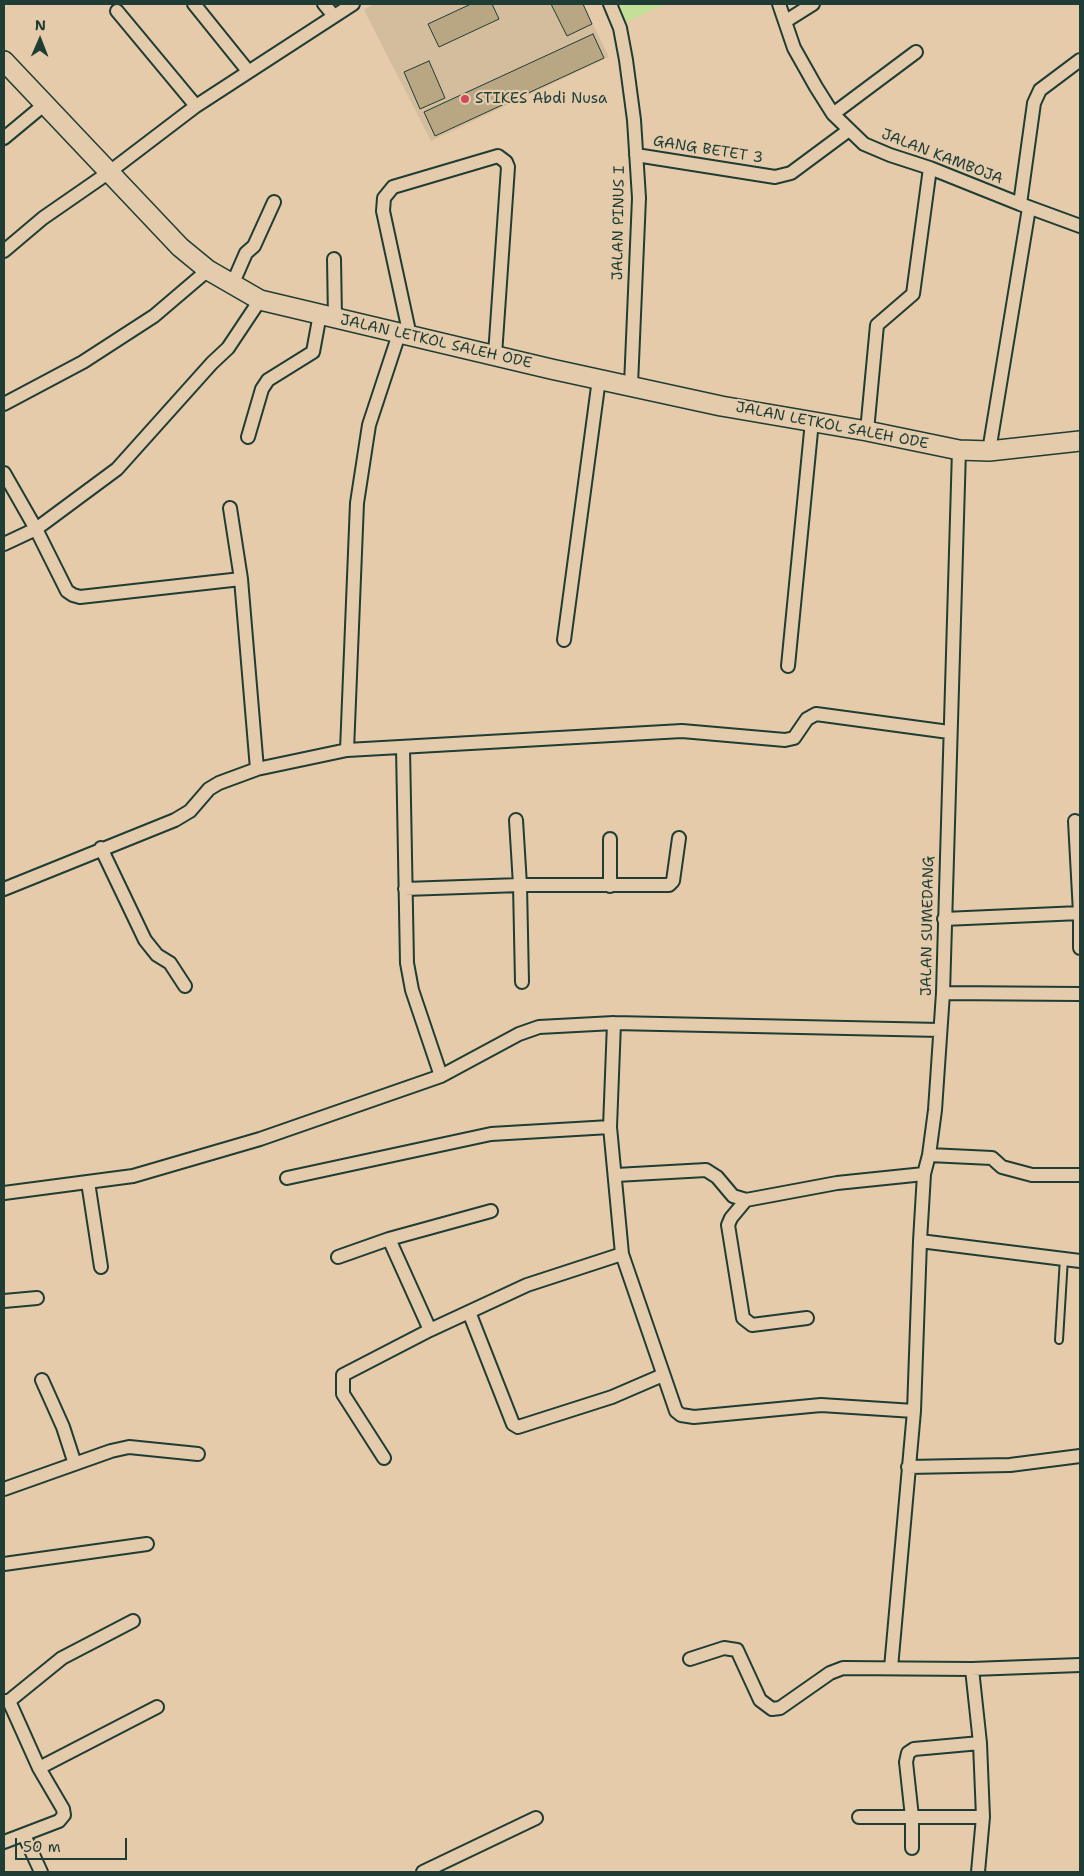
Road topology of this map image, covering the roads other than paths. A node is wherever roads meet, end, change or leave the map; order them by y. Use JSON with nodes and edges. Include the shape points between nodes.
{"nodes":[{"id":1,"x":194,"y":4,"type":"edge"},
{"id":2,"x":324,"y":4,"type":"edge"},
{"id":3,"x":353,"y":4,"type":"edge"},
{"id":4,"x":610,"y":4,"type":"edge"},
{"id":5,"x":779,"y":4,"type":"edge"},
{"id":6,"x":813,"y":4,"type":"edge"},
{"id":7,"x":117,"y":11,"type":"dead end"},
{"id":8,"x":334,"y":16,"type":"junction"},
{"id":9,"x":786,"y":21,"type":"junction"},
{"id":10,"x":916,"y":52,"type":"dead end"},
{"id":11,"x":1080,"y":60,"type":"edge"},
{"id":12,"x":4,"y":61,"type":"edge"},
{"id":13,"x":248,"y":71,"type":"junction"},
{"id":14,"x":45,"y":104,"type":"junction"},
{"id":15,"x":196,"y":106,"type":"junction"},
{"id":16,"x":833,"y":114,"type":"junction"},
{"id":17,"x":850,"y":130,"type":"junction"},
{"id":18,"x":4,"y":138,"type":"edge"},
{"id":19,"x":636,"y":155,"type":"junction"},
{"id":20,"x":930,"y":168,"type":"junction"},
{"id":21,"x":108,"y":173,"type":"junction"},
{"id":22,"x":274,"y":202,"type":"dead end"},
{"id":23,"x":1024,"y":206,"type":"junction"},
{"id":24,"x":1080,"y":226,"type":"edge"},
{"id":25,"x":4,"y":251,"type":"edge"},
{"id":26,"x":334,"y":259,"type":"dead end"},
{"id":27,"x":208,"y":270,"type":"junction"},
{"id":28,"x":232,"y":284,"type":"junction"},
{"id":29,"x":260,"y":300,"type":"junction"},
{"id":30,"x":328,"y":316,"type":"junction"},
{"id":31,"x":405,"y":335,"type":"junction"},
{"id":32,"x":494,"y":355,"type":"junction"},
{"id":33,"x":600,"y":379,"type":"junction"},
{"id":34,"x":632,"y":385,"type":"junction"},
{"id":35,"x":4,"y":404,"type":"edge"},
{"id":36,"x":812,"y":422,"type":"junction"},
{"id":37,"x":867,"y":431,"type":"junction"},
{"id":38,"x":248,"y":437,"type":"dead end"},
{"id":39,"x":1080,"y":441,"type":"edge"},
{"id":40,"x":959,"y":450,"type":"junction"},
{"id":41,"x":989,"y":451,"type":"junction"},
{"id":42,"x":4,"y":473,"type":"edge"},
{"id":43,"x":230,"y":508,"type":"dead end"},
{"id":44,"x":36,"y":528,"type":"junction"},
{"id":45,"x":4,"y":544,"type":"edge"},
{"id":46,"x":241,"y":579,"type":"junction"},
{"id":47,"x":564,"y":640,"type":"dead end"},
{"id":48,"x":788,"y":666,"type":"dead end"},
{"id":49,"x":949,"y":732,"type":"junction"},
{"id":50,"x":403,"y":748,"type":"junction"},
{"id":51,"x":347,"y":750,"type":"junction"},
{"id":52,"x":257,"y":769,"type":"junction"},
{"id":53,"x":516,"y":820,"type":"dead end"},
{"id":54,"x":1075,"y":821,"type":"dead end"},
{"id":55,"x":679,"y":838,"type":"dead end"},
{"id":56,"x":610,"y":839,"type":"dead end"},
{"id":57,"x":102,"y":848,"type":"junction"},
{"id":58,"x":520,"y":885,"type":"junction"},
{"id":59,"x":610,"y":886,"type":"junction"},
{"id":60,"x":4,"y":889,"type":"edge"},
{"id":61,"x":406,"y":889,"type":"junction"},
{"id":62,"x":1080,"y":914,"type":"edge"},
{"id":63,"x":944,"y":919,"type":"junction"},
{"id":64,"x":1080,"y":948,"type":"edge"},
{"id":65,"x":522,"y":982,"type":"dead end"},
{"id":66,"x":185,"y":986,"type":"dead end"},
{"id":67,"x":943,"y":993,"type":"junction"},
{"id":68,"x":1080,"y":994,"type":"edge"},
{"id":69,"x":614,"y":1023,"type":"junction"},
{"id":70,"x":940,"y":1030,"type":"junction"},
{"id":71,"x":441,"y":1076,"type":"junction"},
{"id":72,"x":610,"y":1127,"type":"junction"},
{"id":73,"x":929,"y":1155,"type":"junction"},
{"id":74,"x":924,"y":1174,"type":"junction"},
{"id":75,"x":616,"y":1175,"type":"junction"},
{"id":76,"x":1080,"y":1175,"type":"edge"},
{"id":77,"x":287,"y":1178,"type":"dead end"},
{"id":78,"x":88,"y":1182,"type":"junction"},
{"id":79,"x":4,"y":1194,"type":"edge"},
{"id":80,"x":746,"y":1200,"type":"junction"},
{"id":81,"x":491,"y":1210,"type":"dead end"},
{"id":82,"x":389,"y":1239,"type":"junction"},
{"id":83,"x":920,"y":1241,"type":"junction"},
{"id":84,"x":622,"y":1254,"type":"junction"},
{"id":85,"x":338,"y":1257,"type":"dead end"},
{"id":86,"x":1064,"y":1258,"type":"junction"},
{"id":87,"x":1080,"y":1260,"type":"edge"},
{"id":88,"x":101,"y":1267,"type":"dead end"},
{"id":89,"x":37,"y":1298,"type":"dead end"},
{"id":90,"x":4,"y":1301,"type":"edge"},
{"id":91,"x":469,"y":1312,"type":"junction"},
{"id":92,"x":807,"y":1318,"type":"dead end"},
{"id":93,"x":430,"y":1330,"type":"junction"},
{"id":94,"x":1059,"y":1340,"type":"dead end"},
{"id":95,"x":663,"y":1376,"type":"junction"},
{"id":96,"x":42,"y":1380,"type":"dead end"},
{"id":97,"x":914,"y":1411,"type":"junction"},
{"id":98,"x":198,"y":1454,"type":"dead end"},
{"id":99,"x":1080,"y":1456,"type":"edge"},
{"id":100,"x":384,"y":1458,"type":"dead end"},
{"id":101,"x":75,"y":1464,"type":"junction"},
{"id":102,"x":908,"y":1467,"type":"junction"},
{"id":103,"x":4,"y":1489,"type":"edge"},
{"id":104,"x":147,"y":1544,"type":"dead end"},
{"id":105,"x":4,"y":1564,"type":"edge"},
{"id":106,"x":133,"y":1621,"type":"dead end"},
{"id":107,"x":690,"y":1658,"type":"dead end"},
{"id":108,"x":1080,"y":1665,"type":"edge"},
{"id":109,"x":891,"y":1668,"type":"junction"},
{"id":110,"x":972,"y":1669,"type":"junction"},
{"id":111,"x":6,"y":1701,"type":"edge"},
{"id":112,"x":157,"y":1707,"type":"dead end"},
{"id":113,"x":980,"y":1743,"type":"junction"},
{"id":114,"x":39,"y":1768,"type":"junction"},
{"id":115,"x":859,"y":1817,"type":"dead end"},
{"id":116,"x":912,"y":1817,"type":"junction"},
{"id":117,"x":984,"y":1817,"type":"junction"},
{"id":118,"x":536,"y":1818,"type":"dead end"},
{"id":119,"x":24,"y":1835,"type":"junction"},
{"id":120,"x":4,"y":1842,"type":"edge"},
{"id":121,"x":912,"y":1848,"type":"dead end"},
{"id":122,"x":41,"y":1872,"type":"edge"},
{"id":123,"x":423,"y":1872,"type":"edge"},
{"id":124,"x":978,"y":1872,"type":"edge"}],
"edges":[{"from":1,"to":13,"type":"street"},
{"from":2,"to":8,"type":"street"},
{"from":3,"to":8,"type":"street"},
{"from":4,"to":19,"type":"street","name":"JALAN PINUS I","via":[[620,28],[626,60]]},
{"from":5,"to":9,"type":"street","name":"JALAN KAMBOJA"},
{"from":6,"to":9,"type":"street"},
{"from":7,"to":15,"type":"street"},
{"from":8,"to":13,"type":"street"},
{"from":9,"to":16,"type":"street","name":"JALAN KAMBOJA","via":[[794,48]]},
{"from":10,"to":16,"type":"street"},
{"from":11,"to":23,"type":"street","via":[[1040,90],[1034,103]]},
{"from":12,"to":14,"type":"street","name":"JALAN LETKOL SALEH ODE"},
{"from":13,"to":15,"type":"street"},
{"from":14,"to":18,"type":"street"},
{"from":14,"to":21,"type":"street","name":"JALAN LETKOL SALEH ODE"},
{"from":15,"to":21,"type":"street"},
{"from":16,"to":17,"type":"street","name":"JALAN KAMBOJA"},
{"from":17,"to":19,"type":"street","name":"GANG BETET 3","via":[[791,174],[775,177]]},
{"from":17,"to":20,"type":"street","name":"JALAN KAMBOJA","via":[[864,144]]},
{"from":19,"to":34,"type":"street","name":"JALAN PINUS I","via":[[639,198]]},
{"from":20,"to":23,"type":"street","name":"JALAN KAMBOJA"},
{"from":20,"to":37,"type":"street","via":[[913,294],[877,325]]},
{"from":21,"to":25,"type":"street","via":[[43,218]]},
{"from":21,"to":27,"type":"street","name":"JALAN LETKOL SALEH ODE","via":[[180,247]]},
{"from":22,"to":28,"type":"street"},
{"from":23,"to":24,"type":"street","name":"JALAN KAMBOJA"},
{"from":23,"to":41,"type":"street"},
{"from":26,"to":30,"type":"street"},
{"from":27,"to":28,"type":"street","name":"JALAN LETKOL SALEH ODE"},
{"from":27,"to":35,"type":"street","via":[[154,316],[83,362]]},
{"from":28,"to":29,"type":"street","name":"JALAN LETKOL SALEH ODE"},
{"from":29,"to":30,"type":"street","name":"JALAN LETKOL SALEH ODE"},
{"from":29,"to":44,"type":"street","via":[[228,348],[116,470]]},
{"from":30,"to":31,"type":"street","name":"JALAN LETKOL SALEH ODE"},
{"from":30,"to":38,"type":"street","via":[[313,352],[268,380],[262,389]]},
{"from":31,"to":32,"type":"street","name":"JALAN LETKOL SALEH ODE"},
{"from":31,"to":32,"type":"street","via":[[383,211],[384,198],[393,187],[498,156],[508,166]]},
{"from":31,"to":51,"type":"street","via":[[370,425],[357,503]]},
{"from":32,"to":33,"type":"street","name":"JALAN LETKOL SALEH ODE"},
{"from":33,"to":34,"type":"street","name":"JALAN LETKOL SALEH ODE"},
{"from":33,"to":47,"type":"street"},
{"from":34,"to":36,"type":"street","name":"JALAN LETKOL SALEH ODE","via":[[721,406]]},
{"from":36,"to":37,"type":"street","name":"JALAN LETKOL SALEH ODE"},
{"from":36,"to":48,"type":"street"},
{"from":37,"to":40,"type":"street","name":"JALAN LETKOL SALEH ODE"},
{"from":39,"to":41,"type":"street","name":"JALAN LETKOL SALEH ODE"},
{"from":40,"to":41,"type":"street","name":"JALAN LETKOL SALEH ODE"},
{"from":40,"to":49,"type":"street","name":"JALAN SUMEDANG"},
{"from":42,"to":44,"type":"street"},
{"from":43,"to":46,"type":"street"},
{"from":44,"to":45,"type":"street"},
{"from":44,"to":46,"type":"street","via":[[67,591],[80,597]]},
{"from":46,"to":52,"type":"street"},
{"from":49,"to":50,"type":"street","via":[[816,714],[807,719],[794,738],[785,740],[682,731]]},
{"from":49,"to":63,"type":"street","name":"JALAN SUMEDANG"},
{"from":50,"to":51,"type":"street"},
{"from":50,"to":61,"type":"street"},
{"from":51,"to":52,"type":"street"},
{"from":52,"to":57,"type":"street","via":[[209,789],[190,811],[175,820]]},
{"from":53,"to":58,"type":"street"},
{"from":54,"to":62,"type":"street"},
{"from":55,"to":59,"type":"street","via":[[673,881],[669,885]]},
{"from":56,"to":59,"type":"street"},
{"from":57,"to":60,"type":"street"},
{"from":57,"to":66,"type":"street","via":[[146,940],[157,955],[170,963]]},
{"from":58,"to":59,"type":"street"},
{"from":58,"to":61,"type":"street"},
{"from":58,"to":65,"type":"street"},
{"from":61,"to":71,"type":"street","via":[[407,963],[412,990]]},
{"from":62,"to":63,"type":"street"},
{"from":62,"to":64,"type":"street"},
{"from":63,"to":67,"type":"street","name":"JALAN SUMEDANG"},
{"from":67,"to":68,"type":"street"},
{"from":67,"to":70,"type":"street","name":"JALAN SUMEDANG"},
{"from":69,"to":70,"type":"street"},
{"from":69,"to":71,"type":"street","via":[[529,1029]]},
{"from":69,"to":72,"type":"street"},
{"from":70,"to":73,"type":"street","name":"JALAN SUMEDANG"},
{"from":71,"to":78,"type":"street","via":[[250,1141],[133,1176]]},
{"from":72,"to":75,"type":"street"},
{"from":72,"to":77,"type":"street","via":[[491,1134]]},
{"from":73,"to":74,"type":"street","name":"JALAN SUMEDANG"},
{"from":73,"to":76,"type":"street","via":[[992,1158],[1002,1167],[1032,1175]]},
{"from":74,"to":80,"type":"street","via":[[837,1183]]},
{"from":74,"to":83,"type":"street","name":"JALAN SUMEDANG"},
{"from":75,"to":80,"type":"street","via":[[706,1170],[717,1177],[733,1196]]},
{"from":75,"to":84,"type":"street"},
{"from":78,"to":79,"type":"street"},
{"from":78,"to":88,"type":"street"},
{"from":80,"to":92,"type":"street","via":[[728,1225],[743,1318],[752,1325]]},
{"from":81,"to":82,"type":"street"},
{"from":82,"to":85,"type":"street"},
{"from":82,"to":93,"type":"street"},
{"from":83,"to":86,"type":"street"},
{"from":83,"to":97,"type":"street","name":"JALAN SUMEDANG"},
{"from":84,"to":91,"type":"street","via":[[527,1286]]},
{"from":84,"to":95,"type":"street"},
{"from":86,"to":87,"type":"street"},
{"from":86,"to":94,"type":"lane"},
{"from":89,"to":90,"type":"street"},
{"from":91,"to":93,"type":"street"},
{"from":91,"to":95,"type":"street","via":[[513,1424],[518,1427],[612,1397]]},
{"from":93,"to":100,"type":"street","via":[[343,1375],[343,1394]]},
{"from":95,"to":97,"type":"street","via":[[676,1411],[687,1417],[822,1405]]},
{"from":96,"to":101,"type":"street"},
{"from":97,"to":102,"type":"street","name":"JALAN SUMEDANG"},
{"from":98,"to":101,"type":"street","via":[[129,1447]]},
{"from":99,"to":102,"type":"street","via":[[1010,1465]]},
{"from":101,"to":103,"type":"street"},
{"from":102,"to":109,"type":"street","name":"JALAN SUMEDANG"},
{"from":104,"to":105,"type":"street"},
{"from":106,"to":111,"type":"street","via":[[62,1658]]},
{"from":107,"to":109,"type":"street","via":[[724,1648],[737,1650],[760,1700],[772,1710],[838,1670]]},
{"from":108,"to":110,"type":"street"},
{"from":109,"to":110,"type":"street"},
{"from":110,"to":113,"type":"street"},
{"from":111,"to":114,"type":"street"},
{"from":112,"to":114,"type":"street"},
{"from":113,"to":116,"type":"street","via":[[914,1749],[908,1753],[906,1762]]},
{"from":113,"to":117,"type":"street"},
{"from":114,"to":119,"type":"street","via":[[64,1815],[59,1821]]},
{"from":115,"to":116,"type":"street"},
{"from":116,"to":117,"type":"street"},
{"from":116,"to":121,"type":"street"},
{"from":117,"to":124,"type":"street"},
{"from":118,"to":123,"type":"street"},
{"from":119,"to":120,"type":"street"},
{"from":119,"to":122,"type":"street"}]}
